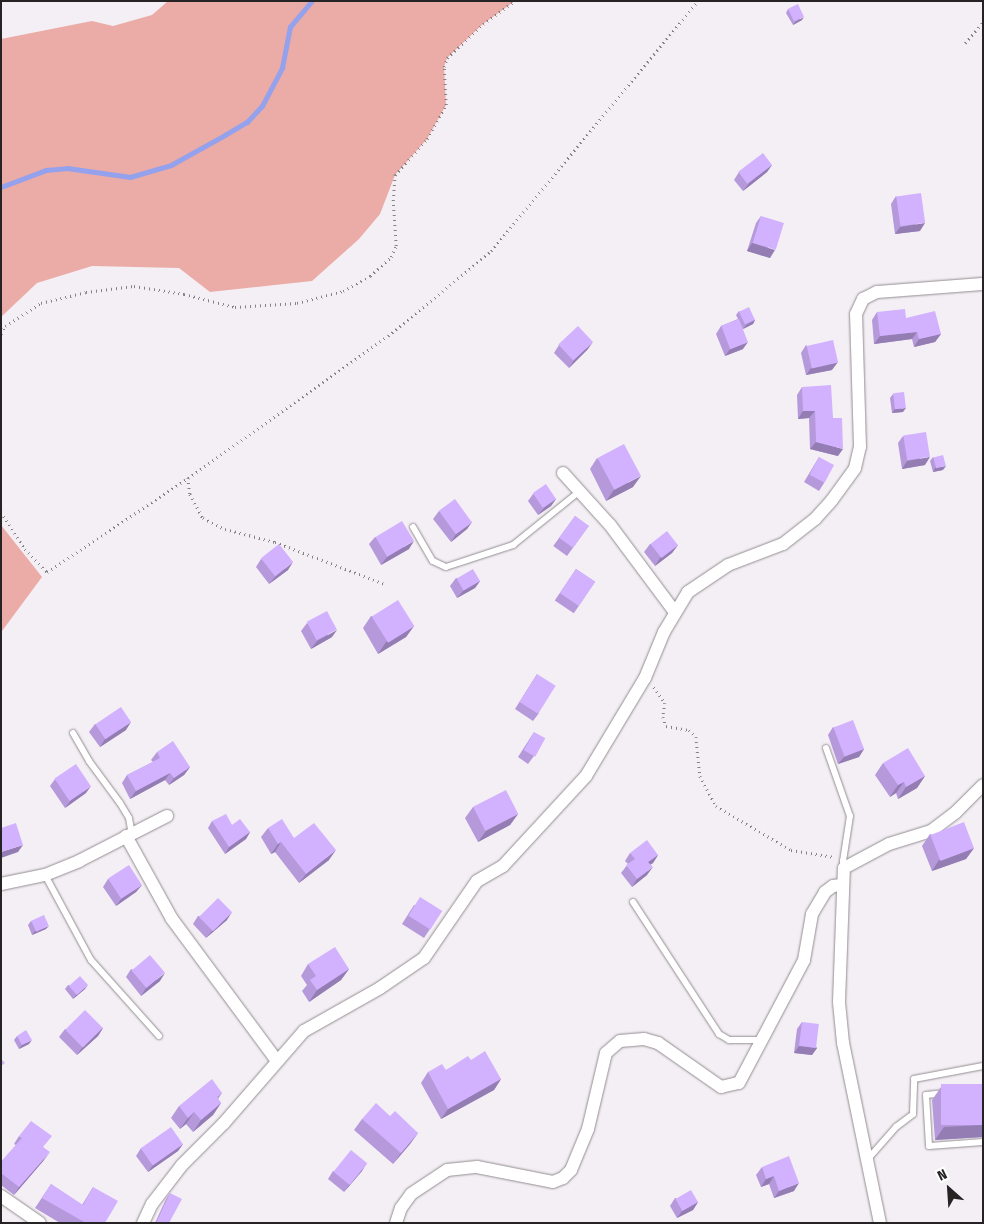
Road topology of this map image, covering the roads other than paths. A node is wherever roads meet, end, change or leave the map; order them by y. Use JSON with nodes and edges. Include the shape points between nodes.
{"nodes":[{"id":1,"x":983,"y":284,"type":"edge"},
{"id":2,"x":563,"y":473,"type":"dead end"},
{"id":3,"x":580,"y":491,"type":"junction"},
{"id":4,"x":413,"y":527,"type":"dead end"},
{"id":5,"x":674,"y":611,"type":"junction"},
{"id":6,"x":73,"y":733,"type":"dead end"},
{"id":7,"x":826,"y":748,"type":"dead end"},
{"id":8,"x":983,"y":785,"type":"edge"},
{"id":9,"x":167,"y":816,"type":"dead end"},
{"id":10,"x":129,"y":835,"type":"junction"},
{"id":11,"x":844,"y":865,"type":"junction"},
{"id":12,"x":45,"y":875,"type":"junction"},
{"id":13,"x":1,"y":884,"type":"edge"},
{"id":14,"x":842,"y":885,"type":"junction"},
{"id":15,"x":633,"y":902,"type":"dead end"},
{"id":16,"x":159,"y":1036,"type":"dead end"},
{"id":17,"x":760,"y":1040,"type":"junction"},
{"id":18,"x":277,"y":1061,"type":"junction"},
{"id":19,"x":983,"y":1066,"type":"edge"},
{"id":20,"x":954,"y":1093,"type":"edge"},
{"id":21,"x":927,"y":1112,"type":"junction"},
{"id":22,"x":913,"y":1114,"type":"junction"},
{"id":23,"x":983,"y":1142,"type":"edge"},
{"id":24,"x":867,"y":1160,"type":"junction"},
{"id":25,"x":1,"y":1196,"type":"edge"},
{"id":26,"x":40,"y":1223,"type":"edge"},
{"id":27,"x":143,"y":1223,"type":"edge"},
{"id":28,"x":396,"y":1223,"type":"edge"},
{"id":29,"x":880,"y":1223,"type":"edge"}],
"edges":[{"from":1,"to":5,"type":"street","via":[[877,292],[863,299],[856,314],[860,432],[855,468],[832,500],[798,534],[760,555],[712,572],[688,592]]},
{"from":2,"to":3,"type":"street"},
{"from":3,"to":4,"type":"lane","via":[[513,545],[446,567],[433,561]]},
{"from":3,"to":5,"type":"street","via":[[610,525]]},
{"from":5,"to":18,"type":"street","via":[[638,690],[586,776],[503,866],[477,881],[424,958],[380,988],[304,1031]]},
{"from":6,"to":10,"type":"lane","via":[[129,818]]},
{"from":7,"to":11,"type":"lane","via":[[850,816]]},
{"from":8,"to":11,"type":"street","via":[[931,831],[889,844]]},
{"from":9,"to":10,"type":"street"},
{"from":10,"to":12,"type":"street"},
{"from":10,"to":18,"type":"street","via":[[172,919]]},
{"from":11,"to":14,"type":"street"},
{"from":12,"to":13,"type":"street"},
{"from":12,"to":16,"type":"lane","via":[[91,960]]},
{"from":14,"to":17,"type":"street","via":[[833,886],[825,892],[812,914],[804,960]]},
{"from":14,"to":24,"type":"street","via":[[839,1002],[843,1042]]},
{"from":15,"to":17,"type":"lane","via":[[720,1034],[729,1040]]},
{"from":17,"to":28,"type":"street","via":[[744,1078],[732,1087],[721,1087],[658,1043],[644,1039],[620,1041],[606,1053],[588,1128],[572,1170],[563,1178],[554,1182],[477,1167],[447,1170],[411,1194],[400,1208]]},
{"from":18,"to":27,"type":"street","via":[[224,1123],[182,1164],[152,1204]]},
{"from":19,"to":22,"type":"lane","via":[[914,1079]]},
{"from":20,"to":21,"type":"lane","via":[[926,1095]]},
{"from":21,"to":22,"type":"lane"},
{"from":21,"to":23,"type":"lane","via":[[929,1146]]},
{"from":22,"to":24,"type":"lane","via":[[896,1127]]},
{"from":24,"to":29,"type":"street"},
{"from":25,"to":26,"type":"street"}]}
